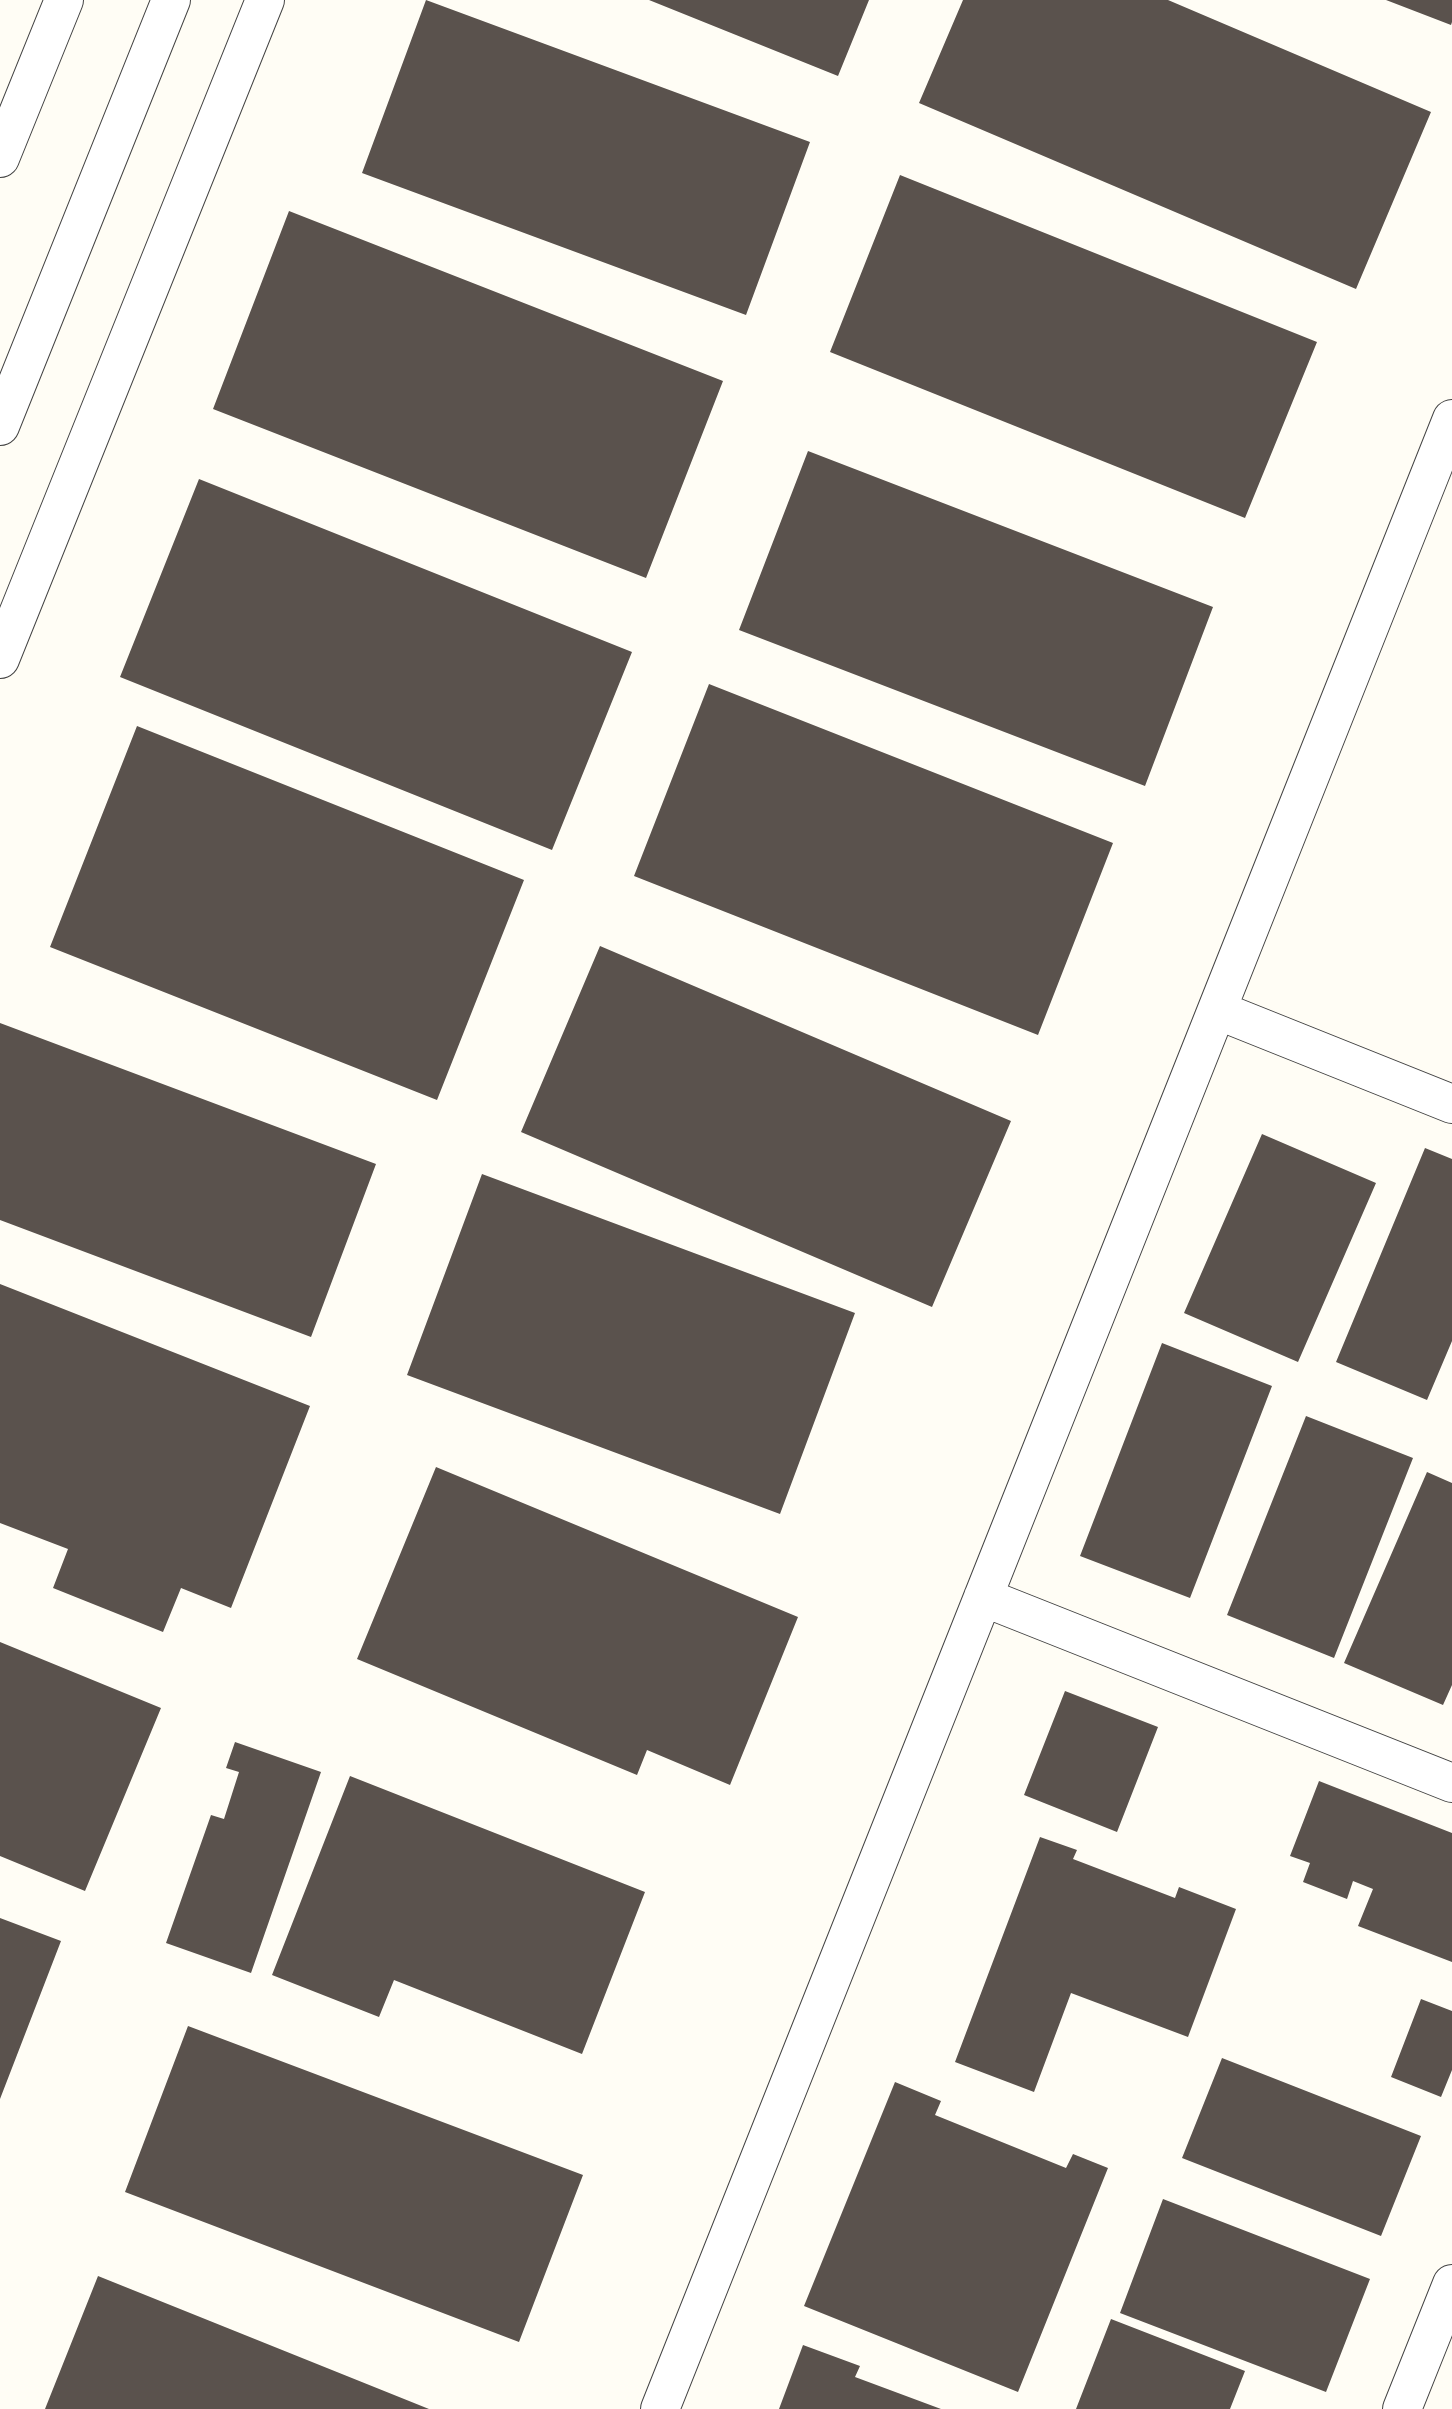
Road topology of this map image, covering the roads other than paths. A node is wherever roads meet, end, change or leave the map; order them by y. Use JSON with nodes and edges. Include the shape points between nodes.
{"nodes":[{"id":1,"x":64,"y":0,"type":"edge"},
{"id":2,"x":171,"y":0,"type":"edge"},
{"id":3,"x":265,"y":0,"type":"edge"},
{"id":4,"x":0,"y":158,"type":"edge"},
{"id":5,"x":1452,"y":419,"type":"edge"},
{"id":6,"x":0,"y":426,"type":"edge"},
{"id":7,"x":0,"y":659,"type":"edge"},
{"id":8,"x":1217,"y":1010,"type":"junction"},
{"id":9,"x":1452,"y":1104,"type":"edge"},
{"id":10,"x":983,"y":1597,"type":"junction"},
{"id":11,"x":1452,"y":1783,"type":"edge"},
{"id":12,"x":1452,"y":2284,"type":"edge"},
{"id":13,"x":660,"y":2409,"type":"edge"},
{"id":14,"x":1402,"y":2409,"type":"edge"}],
"edges":[{"from":1,"to":4,"type":"street"},
{"from":2,"to":6,"type":"street"},
{"from":3,"to":7,"type":"street"},
{"from":5,"to":8,"type":"street"},
{"from":8,"to":9,"type":"street"},
{"from":8,"to":10,"type":"street"},
{"from":10,"to":11,"type":"street"},
{"from":10,"to":13,"type":"street"},
{"from":12,"to":14,"type":"street"}]}
